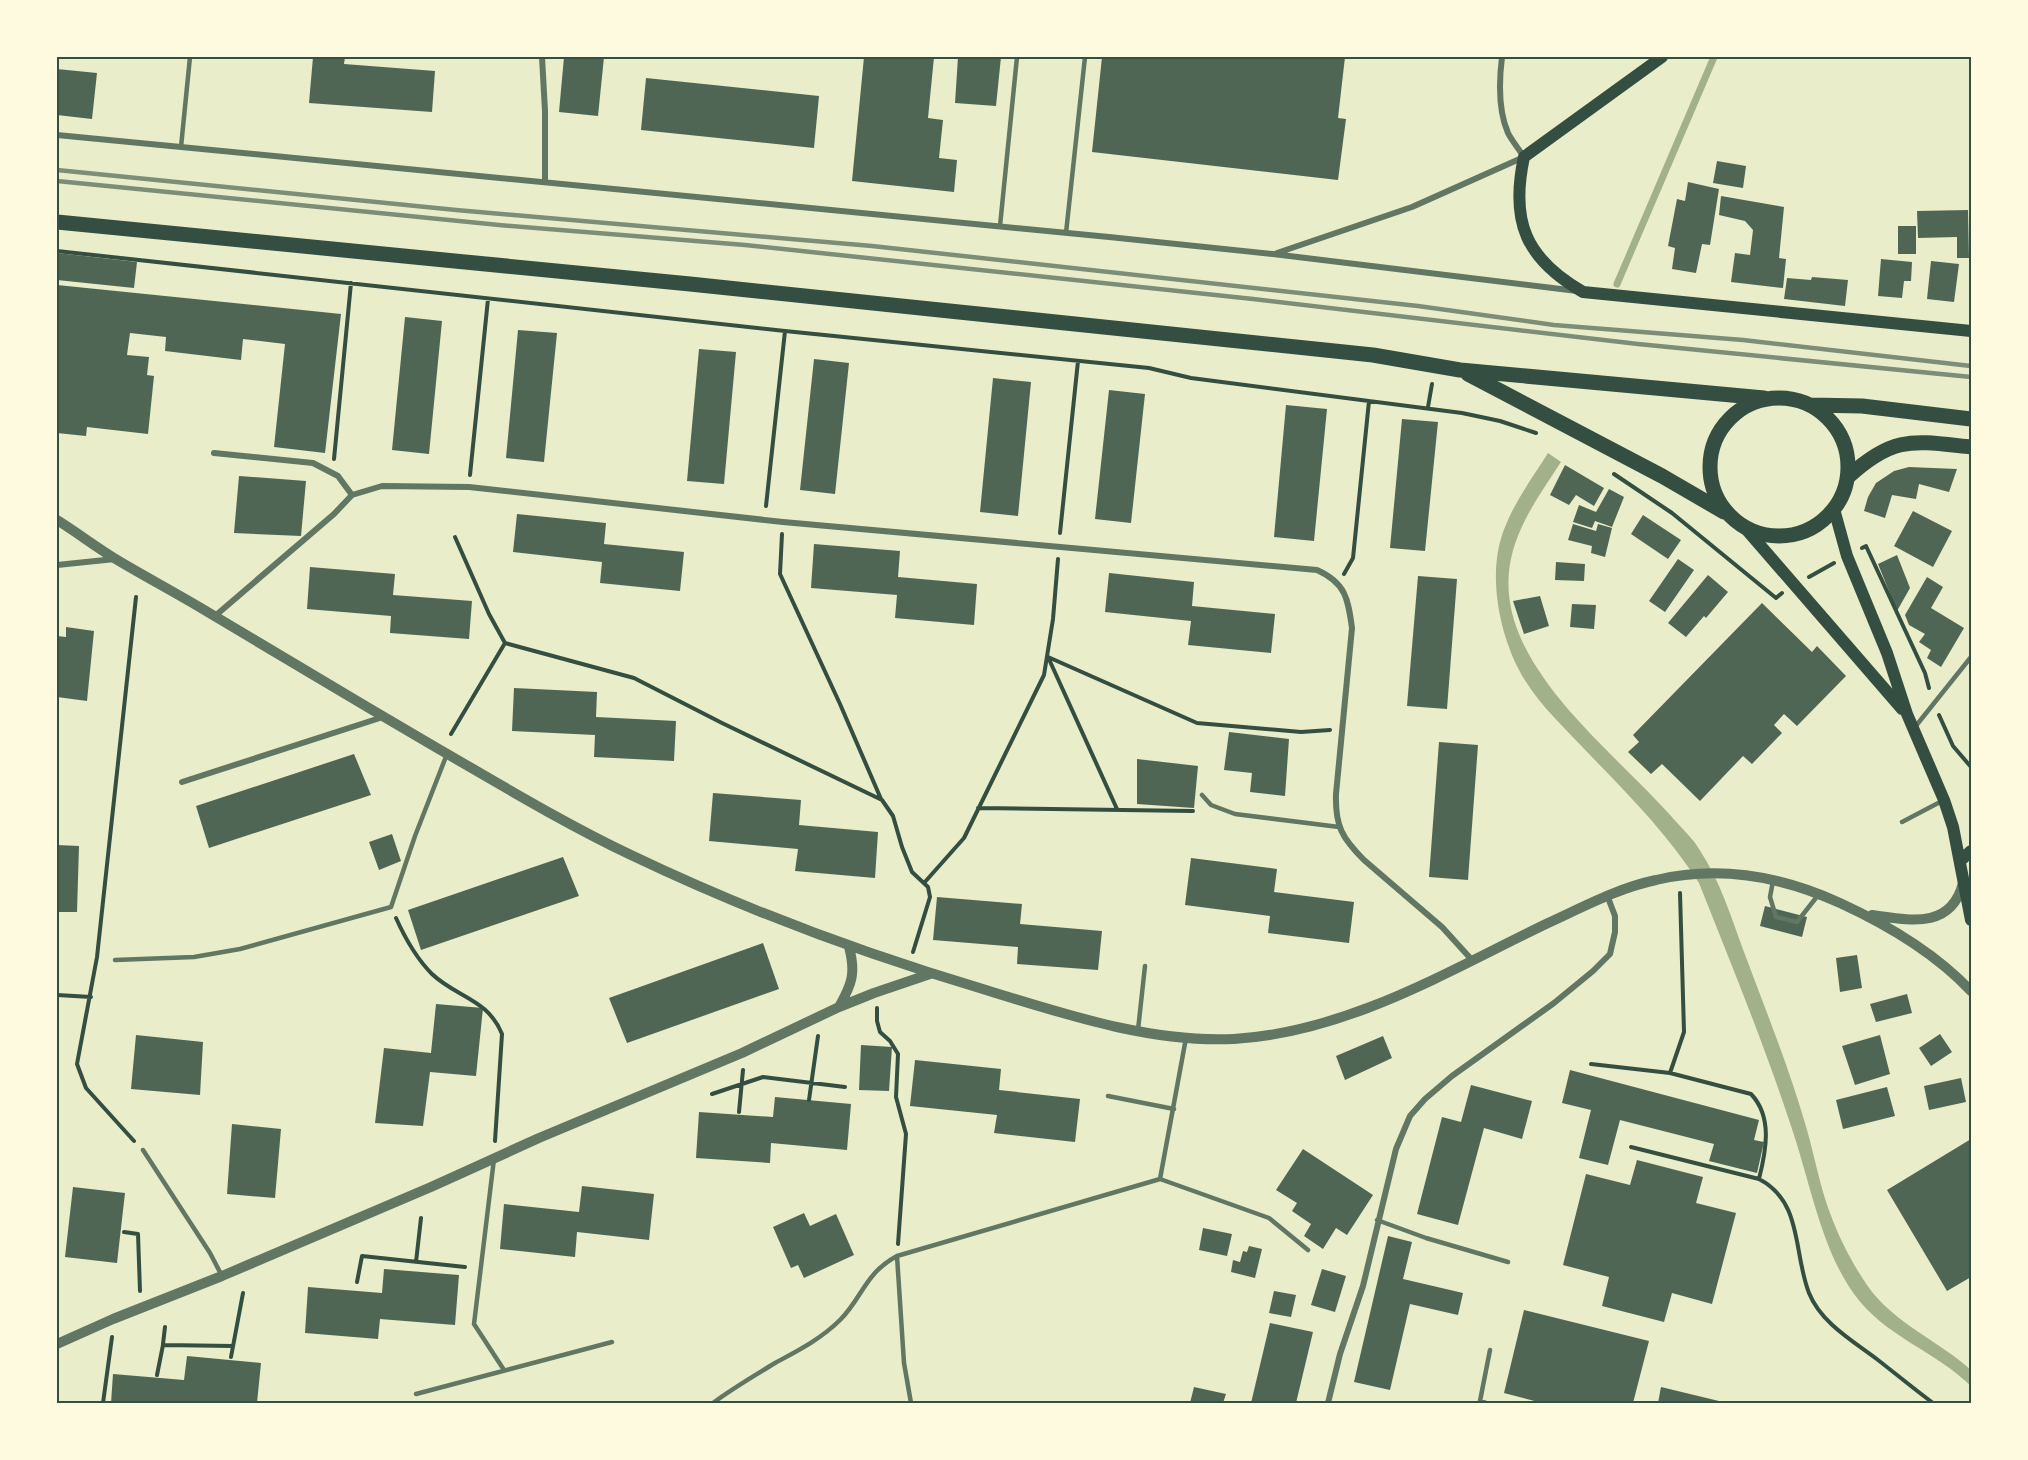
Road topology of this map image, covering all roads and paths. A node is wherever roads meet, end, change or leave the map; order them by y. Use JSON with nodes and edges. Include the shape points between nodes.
{"nodes":[{"id":1,"x":190,"y":57,"type":"edge"},
{"id":2,"x":542,"y":57,"type":"edge"},
{"id":3,"x":1017,"y":57,"type":"edge"},
{"id":4,"x":1085,"y":57,"type":"edge"},
{"id":5,"x":1502,"y":57,"type":"edge"},
{"id":6,"x":1662,"y":57,"type":"edge"},
{"id":7,"x":57,"y":135,"type":"edge"},
{"id":8,"x":181,"y":147,"type":"junction"},
{"id":9,"x":1524,"y":157,"type":"junction"},
{"id":10,"x":545,"y":182,"type":"junction"},
{"id":11,"x":57,"y":222,"type":"edge"},
{"id":12,"x":1000,"y":226,"type":"junction"},
{"id":13,"x":1066,"y":233,"type":"junction"},
{"id":14,"x":57,"y":251,"type":"edge"},
{"id":15,"x":1273,"y":254,"type":"junction"},
{"id":16,"x":351,"y":283,"type":"junction"},
{"id":17,"x":1583,"y":292,"type":"junction"},
{"id":18,"x":488,"y":299,"type":"junction"},
{"id":19,"x":785,"y":331,"type":"junction"},
{"id":20,"x":1971,"y":331,"type":"edge"},
{"id":21,"x":1078,"y":361,"type":"junction"},
{"id":22,"x":1436,"y":365,"type":"junction"},
{"id":23,"x":1460,"y":370,"type":"junction"},
{"id":24,"x":1764,"y":398,"type":"junction"},
{"id":25,"x":1370,"y":401,"type":"dead end"},
{"id":26,"x":1811,"y":405,"type":"junction"},
{"id":27,"x":1428,"y":407,"type":"junction"},
{"id":28,"x":1971,"y":419,"type":"edge"},
{"id":29,"x":1542,"y":436,"type":"dead end"},
{"id":30,"x":1971,"y":447,"type":"edge"},
{"id":31,"x":214,"y":453,"type":"dead end"},
{"id":32,"x":333,"y":472,"type":"junction"},
{"id":33,"x":1611,"y":472,"type":"dead end"},
{"id":34,"x":1848,"y":477,"type":"junction"},
{"id":35,"x":469,"y":487,"type":"junction"},
{"id":36,"x":352,"y":495,"type":"junction"},
{"id":37,"x":1834,"y":509,"type":"junction"},
{"id":38,"x":1726,"y":513,"type":"junction"},
{"id":39,"x":57,"y":520,"type":"edge"},
{"id":40,"x":765,"y":520,"type":"junction"},
{"id":41,"x":783,"y":522,"type":"junction"},
{"id":42,"x":1746,"y":529,"type":"junction"},
{"id":43,"x":455,"y":537,"type":"dead end"},
{"id":44,"x":1059,"y":546,"type":"junction"},
{"id":45,"x":1847,"y":556,"type":"junction"},
{"id":46,"x":115,"y":559,"type":"junction"},
{"id":47,"x":57,"y":565,"type":"edge"},
{"id":48,"x":1338,"y":583,"type":"junction"},
{"id":49,"x":1795,"y":584,"type":"junction"},
{"id":50,"x":136,"y":597,"type":"dead end"},
{"id":51,"x":215,"y":616,"type":"junction"},
{"id":52,"x":505,"y":643,"type":"junction"},
{"id":53,"x":1048,"y":657,"type":"junction"},
{"id":54,"x":1971,"y":657,"type":"edge"},
{"id":55,"x":1934,"y":704,"type":"junction"},
{"id":56,"x":1907,"y":714,"type":"junction"},
{"id":57,"x":383,"y":717,"type":"junction"},
{"id":58,"x":1344,"y":722,"type":"junction"},
{"id":59,"x":1913,"y":729,"type":"junction"},
{"id":60,"x":451,"y":734,"type":"dead end"},
{"id":61,"x":447,"y":754,"type":"junction"},
{"id":62,"x":1971,"y":767,"type":"edge"},
{"id":63,"x":182,"y":782,"type":"dead end"},
{"id":64,"x":1202,"y":795,"type":"dead end"},
{"id":65,"x":882,"y":800,"type":"junction"},
{"id":66,"x":1944,"y":800,"type":"junction"},
{"id":67,"x":978,"y":808,"type":"junction"},
{"id":68,"x":1117,"y":809,"type":"junction"},
{"id":69,"x":1193,"y":812,"type":"dead end"},
{"id":70,"x":1902,"y":822,"type":"dead end"},
{"id":71,"x":1339,"y":827,"type":"junction"},
{"id":72,"x":1971,"y":851,"type":"edge"},
{"id":73,"x":1960,"y":861,"type":"junction"},
{"id":74,"x":1774,"y":879,"type":"junction"},
{"id":75,"x":1964,"y":881,"type":"junction"},
{"id":76,"x":924,"y":883,"type":"junction"},
{"id":77,"x":1680,"y":893,"type":"dead end"},
{"id":78,"x":1820,"y":894,"type":"junction"},
{"id":79,"x":1607,"y":895,"type":"junction"},
{"id":80,"x":391,"y":906,"type":"junction"},
{"id":81,"x":1866,"y":915,"type":"junction"},
{"id":82,"x":1971,"y":920,"type":"edge"},
{"id":83,"x":849,"y":947,"type":"junction"},
{"id":84,"x":115,"y":960,"type":"dead end"},
{"id":85,"x":1472,"y":960,"type":"junction"},
{"id":86,"x":1145,"y":966,"type":"dead end"},
{"id":87,"x":909,"y":967,"type":"junction"},
{"id":88,"x":930,"y":974,"type":"junction"},
{"id":89,"x":1971,"y":991,"type":"edge"},
{"id":90,"x":874,"y":993,"type":"junction"},
{"id":91,"x":57,"y":995,"type":"edge"},
{"id":92,"x":91,"y":997,"type":"junction"},
{"id":93,"x":839,"y":1007,"type":"junction"},
{"id":94,"x":1138,"y":1030,"type":"junction"},
{"id":95,"x":818,"y":1035,"type":"dead end"},
{"id":96,"x":1186,"y":1038,"type":"junction"},
{"id":97,"x":1591,"y":1064,"type":"dead end"},
{"id":98,"x":743,"y":1070,"type":"dead end"},
{"id":99,"x":1671,"y":1072,"type":"junction"},
{"id":100,"x":812,"y":1083,"type":"junction"},
{"id":101,"x":743,"y":1084,"type":"junction"},
{"id":102,"x":845,"y":1087,"type":"dead end"},
{"id":103,"x":712,"y":1094,"type":"dead end"},
{"id":104,"x":1108,"y":1096,"type":"dead end"},
{"id":105,"x":809,"y":1100,"type":"dead end"},
{"id":106,"x":1174,"y":1109,"type":"junction"},
{"id":107,"x":739,"y":1112,"type":"dead end"},
{"id":108,"x":1631,"y":1147,"type":"dead end"},
{"id":109,"x":142,"y":1150,"type":"joint"},
{"id":110,"x":494,"y":1159,"type":"junction"},
{"id":111,"x":1160,"y":1179,"type":"junction"},
{"id":112,"x":1759,"y":1179,"type":"junction"},
{"id":113,"x":421,"y":1218,"type":"dead end"},
{"id":114,"x":1377,"y":1220,"type":"junction"},
{"id":115,"x":124,"y":1232,"type":"dead end"},
{"id":116,"x":1308,"y":1250,"type":"dead end"},
{"id":117,"x":897,"y":1256,"type":"junction"},
{"id":118,"x":416,"y":1262,"type":"junction"},
{"id":119,"x":1508,"y":1262,"type":"dead end"},
{"id":120,"x":465,"y":1268,"type":"dead end"},
{"id":121,"x":222,"y":1276,"type":"junction"},
{"id":122,"x":357,"y":1282,"type":"dead end"},
{"id":123,"x":243,"y":1293,"type":"dead end"},
{"id":124,"x":140,"y":1299,"type":"dead end"},
{"id":125,"x":113,"y":1319,"type":"junction"},
{"id":126,"x":165,"y":1327,"type":"dead end"},
{"id":127,"x":612,"y":1342,"type":"dead end"},
{"id":128,"x":57,"y":1344,"type":"edge"},
{"id":129,"x":163,"y":1345,"type":"junction"},
{"id":130,"x":233,"y":1346,"type":"junction"},
{"id":131,"x":1490,"y":1350,"type":"dead end"},
{"id":132,"x":231,"y":1357,"type":"dead end"},
{"id":133,"x":504,"y":1370,"type":"junction"},
{"id":134,"x":157,"y":1375,"type":"dead end"},
{"id":135,"x":416,"y":1394,"type":"dead end"},
{"id":136,"x":1482,"y":1402,"type":"edge"},
{"id":137,"x":104,"y":1403,"type":"edge"},
{"id":138,"x":713,"y":1403,"type":"edge"},
{"id":139,"x":911,"y":1403,"type":"edge"},
{"id":140,"x":1328,"y":1403,"type":"edge"},
{"id":141,"x":1932,"y":1403,"type":"edge"}],
"edges":[{"from":1,"to":8,"type":"lane"},
{"from":2,"to":10,"type":"street"},
{"from":3,"to":12,"type":"lane"},
{"from":4,"to":13,"type":"lane"},
{"from":5,"to":9,"type":"street","via":[[1501,108],[1508,133]]},
{"from":6,"to":9,"type":"main road"},
{"from":7,"to":8,"type":"street"},
{"from":8,"to":10,"type":"street"},
{"from":9,"to":15,"type":"street","via":[[1412,207]]},
{"from":9,"to":17,"type":"main road","via":[[1518,201],[1526,235],[1548,268]]},
{"from":10,"to":12,"type":"street"},
{"from":11,"to":22,"type":"main road","via":[[701,285]]},
{"from":12,"to":13,"type":"street"},
{"from":13,"to":15,"type":"street"},
{"from":14,"to":16,"type":"path"},
{"from":15,"to":17,"type":"street"},
{"from":16,"to":18,"type":"path"},
{"from":16,"to":32,"type":"path"},
{"from":17,"to":20,"type":"main road"},
{"from":18,"to":19,"type":"path"},
{"from":18,"to":35,"type":"path"},
{"from":19,"to":21,"type":"path"},
{"from":19,"to":40,"type":"path"},
{"from":21,"to":27,"type":"path"},
{"from":21,"to":44,"type":"path"},
{"from":22,"to":23,"type":"main road"},
{"from":22,"to":27,"type":"path"},
{"from":23,"to":24,"type":"main road"},
{"from":23,"to":38,"type":"main road"},
{"from":24,"to":26,"type":"main road","via":[[1788,398]]},
{"from":24,"to":38,"type":"main road","via":[[1742,407],[1724,424],[1712,445],[1709,469],[1714,493]]},
{"from":25,"to":48,"type":"path","via":[[1353,558]]},
{"from":26,"to":28,"type":"main road","via":[[1862,406]]},
{"from":26,"to":34,"type":"main road","via":[[1825,415],[1840,435],[1848,459]]},
{"from":27,"to":29,"type":"path","via":[[1500,421]]},
{"from":30,"to":34,"type":"main road","via":[[1897,445],[1867,459]]},
{"from":31,"to":32,"type":"street","via":[[313,463]]},
{"from":32,"to":36,"type":"street"},
{"from":33,"to":49,"type":"path","via":[[1672,513],[1776,598]]},
{"from":34,"to":37,"type":"main road"},
{"from":35,"to":36,"type":"street","via":[[382,486]]},
{"from":35,"to":40,"type":"street"},
{"from":36,"to":51,"type":"street"},
{"from":37,"to":42,"type":"main road","via":[[1815,526],[1793,535],[1769,536]]},
{"from":37,"to":45,"type":"main road"},
{"from":38,"to":42,"type":"main road"},
{"from":39,"to":46,"type":"street"},
{"from":40,"to":41,"type":"street"},
{"from":41,"to":44,"type":"street"},
{"from":41,"to":65,"type":"path","via":[[780,574]]},
{"from":42,"to":49,"type":"main road"},
{"from":43,"to":52,"type":"path"},
{"from":44,"to":48,"type":"street","via":[[1317,570]]},
{"from":44,"to":53,"type":"path"},
{"from":45,"to":49,"type":"path"},
{"from":45,"to":55,"type":"path","via":[[1866,546],[1924,673]]},
{"from":45,"to":56,"type":"main road"},
{"from":46,"to":47,"type":"street"},
{"from":46,"to":51,"type":"street"},
{"from":48,"to":58,"type":"street","via":[[1349,604],[1352,628]]},
{"from":49,"to":56,"type":"main road"},
{"from":50,"to":92,"type":"path"},
{"from":51,"to":57,"type":"street"},
{"from":52,"to":60,"type":"path"},
{"from":52,"to":65,"type":"path","via":[[634,678]]},
{"from":53,"to":58,"type":"path","via":[[1197,723],[1301,732],[1332,730]]},
{"from":53,"to":67,"type":"path","via":[[1044,675]]},
{"from":53,"to":68,"type":"path"},
{"from":54,"to":55,"type":"lane"},
{"from":55,"to":59,"type":"lane"},
{"from":55,"to":62,"type":"path","via":[[1953,746]]},
{"from":56,"to":59,"type":"main road"},
{"from":57,"to":61,"type":"street"},
{"from":57,"to":63,"type":"street"},
{"from":58,"to":71,"type":"street","via":[[1335,812]]},
{"from":59,"to":66,"type":"main road"},
{"from":61,"to":80,"type":"lane"},
{"from":61,"to":83,"type":"street","via":[[632,856]]},
{"from":64,"to":71,"type":"lane","via":[[1211,805],[1234,814]]},
{"from":65,"to":76,"type":"path","via":[[893,816],[912,872]]},
{"from":66,"to":70,"type":"lane"},
{"from":66,"to":73,"type":"main road"},
{"from":67,"to":68,"type":"path"},
{"from":67,"to":76,"type":"path","via":[[964,838]]},
{"from":68,"to":69,"type":"path"},
{"from":71,"to":85,"type":"street","via":[[1364,860],[1442,927]]},
{"from":72,"to":73,"type":"main road"},
{"from":73,"to":75,"type":"main road"},
{"from":74,"to":78,"type":"street"},
{"from":74,"to":78,"type":"lane","via":[[1770,897],[1776,917],[1797,922]]},
{"from":74,"to":79,"type":"street","via":[[1741,874],[1687,874],[1644,882]]},
{"from":75,"to":81,"type":"street","via":[[1952,907],[1931,919]]},
{"from":75,"to":82,"type":"main road"},
{"from":76,"to":87,"type":"path","via":[[930,897]]},
{"from":77,"to":99,"type":"path","via":[[1683,1032]]},
{"from":78,"to":81,"type":"street"},
{"from":79,"to":85,"type":"street"},
{"from":79,"to":114,"type":"street","via":[[1615,916],[1610,954],[1554,1003],[1434,1091],[1410,1116],[1396,1149]]},
{"from":80,"to":84,"type":"lane","via":[[240,949],[194,957]]},
{"from":80,"to":110,"type":"path","via":[[403,934],[432,974],[497,1021],[502,1034]]},
{"from":81,"to":89,"type":"street","via":[[1927,952]]},
{"from":83,"to":87,"type":"street"},
{"from":83,"to":93,"type":"street","via":[[852,978]]},
{"from":85,"to":96,"type":"street","via":[[1413,990],[1328,1021],[1235,1039]]},
{"from":86,"to":94,"type":"lane"},
{"from":87,"to":88,"type":"street"},
{"from":88,"to":90,"type":"street"},
{"from":88,"to":94,"type":"street"},
{"from":90,"to":93,"type":"street"},
{"from":90,"to":117,"type":"path","via":[[880,1032],[898,1054],[896,1096],[906,1134]]},
{"from":91,"to":92,"type":"path"},
{"from":92,"to":109,"type":"path","via":[[77,1064],[86,1088]]},
{"from":93,"to":110,"type":"street"},
{"from":94,"to":96,"type":"street"},
{"from":95,"to":100,"type":"path"},
{"from":96,"to":106,"type":"lane"},
{"from":97,"to":99,"type":"path"},
{"from":98,"to":101,"type":"path"},
{"from":99,"to":112,"type":"path","via":[[1751,1094],[1760,1103],[1766,1125]]},
{"from":100,"to":101,"type":"path","via":[[763,1077]]},
{"from":100,"to":102,"type":"path"},
{"from":100,"to":105,"type":"path"},
{"from":101,"to":103,"type":"path"},
{"from":101,"to":107,"type":"path"},
{"from":104,"to":106,"type":"lane"},
{"from":106,"to":111,"type":"lane"},
{"from":108,"to":112,"type":"path"},
{"from":109,"to":121,"type":"lane"},
{"from":110,"to":121,"type":"street"},
{"from":110,"to":133,"type":"lane","via":[[474,1324]]},
{"from":111,"to":116,"type":"lane","via":[[1269,1218]]},
{"from":111,"to":117,"type":"lane"},
{"from":112,"to":141,"type":"path","via":[[1772,1186],[1785,1202],[1809,1293],[1820,1311],[1836,1329]]},
{"from":113,"to":118,"type":"path"},
{"from":114,"to":119,"type":"lane"},
{"from":114,"to":140,"type":"street","via":[[1363,1286]]},
{"from":115,"to":124,"type":"path","via":[[138,1234]]},
{"from":117,"to":138,"type":"lane","via":[[870,1277],[840,1320],[815,1341]]},
{"from":117,"to":139,"type":"lane","via":[[904,1363]]},
{"from":118,"to":120,"type":"path"},
{"from":118,"to":122,"type":"path","via":[[362,1256]]},
{"from":121,"to":125,"type":"street"},
{"from":123,"to":130,"type":"path"},
{"from":125,"to":128,"type":"street"},
{"from":125,"to":137,"type":"path"},
{"from":126,"to":129,"type":"path"},
{"from":127,"to":133,"type":"lane"},
{"from":129,"to":130,"type":"path"},
{"from":129,"to":134,"type":"path"},
{"from":130,"to":132,"type":"path"},
{"from":131,"to":136,"type":"lane"},
{"from":133,"to":135,"type":"lane"}]}
